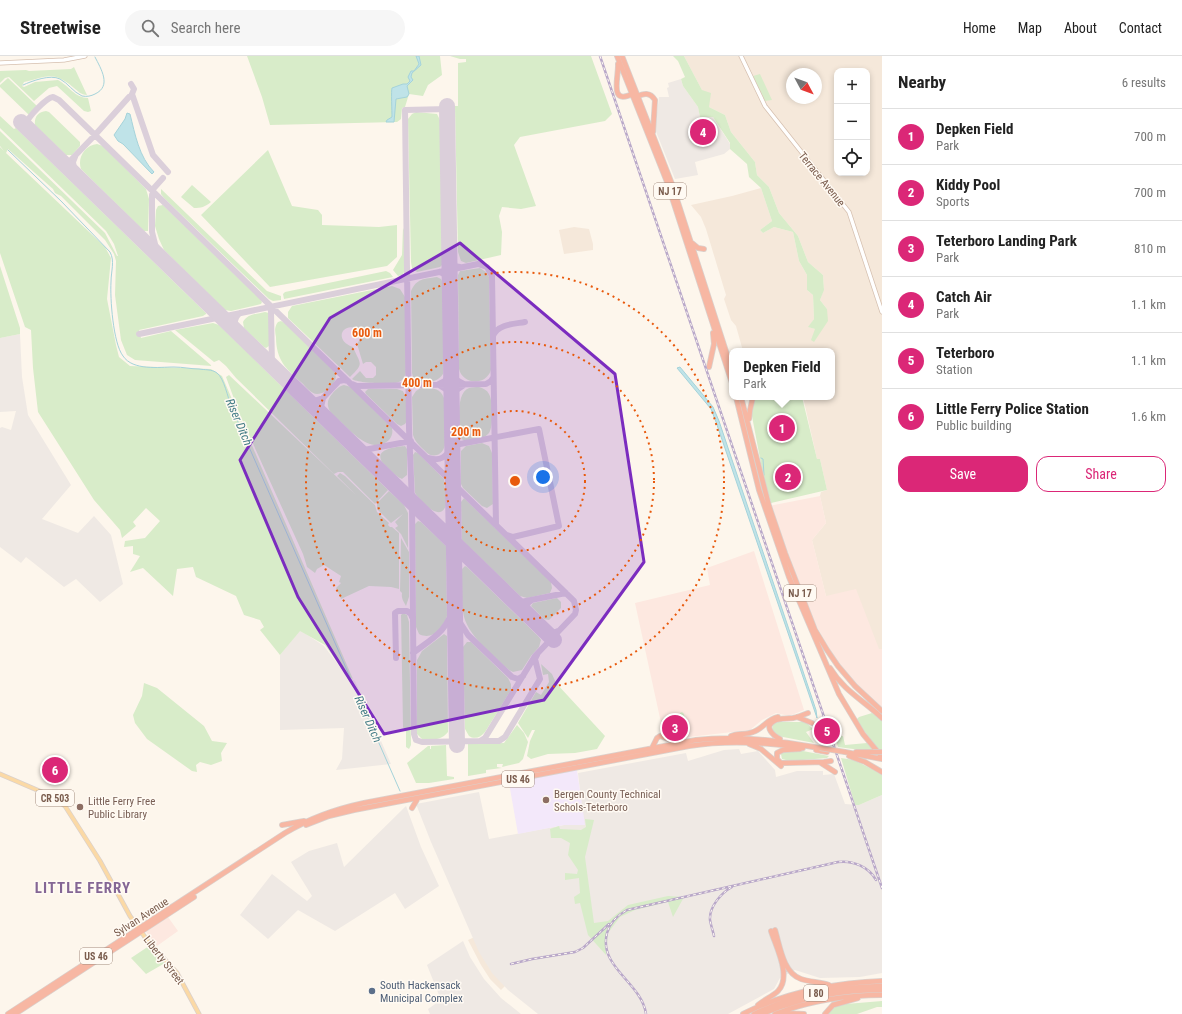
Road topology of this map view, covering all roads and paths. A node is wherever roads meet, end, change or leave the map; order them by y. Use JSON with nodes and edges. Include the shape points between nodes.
{"nodes":[{"id":1,"x":85,"y":56,"type":"edge"},
{"id":2,"x":622,"y":56,"type":"edge"},
{"id":3,"x":741,"y":56,"type":"edge"},
{"id":4,"x":617,"y":58,"type":"edge"},
{"id":5,"x":0,"y":63,"type":"edge"},
{"id":6,"x":635,"y":95,"type":"junction"},
{"id":7,"x":653,"y":132,"type":"junction"},
{"id":8,"x":690,"y":238,"type":"junction"},
{"id":9,"x":698,"y":265,"type":"junction"},
{"id":10,"x":708,"y":310,"type":"junction"},
{"id":11,"x":882,"y":312,"type":"edge"},
{"id":12,"x":729,"y":361,"type":"edge"},
{"id":13,"x":709,"y":367,"type":"dead end"},
{"id":14,"x":729,"y":375,"type":"edge"},
{"id":15,"x":737,"y":400,"type":"edge"},
{"id":16,"x":742,"y":400,"type":"edge"},
{"id":17,"x":753,"y":400,"type":"edge"},
{"id":18,"x":749,"y":427,"type":"junction"},
{"id":19,"x":814,"y":636,"type":"junction"},
{"id":20,"x":882,"y":711,"type":"edge"},
{"id":21,"x":808,"y":713,"type":"dead end"},
{"id":22,"x":797,"y":717,"type":"junction"},
{"id":23,"x":882,"y":718,"type":"edge"},
{"id":24,"x":785,"y":719,"type":"junction"},
{"id":25,"x":812,"y":723,"type":"dead end"},
{"id":26,"x":728,"y":737,"type":"junction"},
{"id":27,"x":744,"y":742,"type":"junction"},
{"id":28,"x":785,"y":742,"type":"junction"},
{"id":29,"x":678,"y":743,"type":"junction"},
{"id":30,"x":662,"y":746,"type":"junction"},
{"id":31,"x":652,"y":748,"type":"junction"},
{"id":32,"x":672,"y":749,"type":"junction"},
{"id":33,"x":807,"y":749,"type":"junction"},
{"id":34,"x":820,"y":749,"type":"junction"},
{"id":35,"x":882,"y":752,"type":"edge"},
{"id":36,"x":847,"y":754,"type":"junction"},
{"id":37,"x":626,"y":757,"type":"junction"},
{"id":38,"x":882,"y":759,"type":"edge"},
{"id":39,"x":831,"y":761,"type":"dead end"},
{"id":40,"x":819,"y":762,"type":"junction"},
{"id":41,"x":812,"y":763,"type":"junction"},
{"id":42,"x":835,"y":772,"type":"dead end"},
{"id":43,"x":882,"y":772,"type":"edge"},
{"id":44,"x":0,"y":774,"type":"edge"},
{"id":45,"x":407,"y":797,"type":"junction"},
{"id":46,"x":418,"y":798,"type":"junction"},
{"id":47,"x":412,"y":808,"type":"dead end"},
{"id":48,"x":307,"y":821,"type":"junction"},
{"id":49,"x":282,"y":825,"type":"dead end"},
{"id":50,"x":204,"y":888,"type":"junction"},
{"id":51,"x":141,"y":931,"type":"junction"},
{"id":52,"x":882,"y":981,"type":"edge"},
{"id":53,"x":830,"y":986,"type":"junction"},
{"id":54,"x":882,"y":986,"type":"edge"},
{"id":55,"x":882,"y":990,"type":"edge"},
{"id":56,"x":882,"y":994,"type":"edge"},
{"id":57,"x":869,"y":995,"type":"junction"},
{"id":58,"x":777,"y":1013,"type":"edge"},
{"id":59,"x":8,"y":1014,"type":"edge"},
{"id":60,"x":15,"y":1014,"type":"edge"},
{"id":61,"x":199,"y":1014,"type":"edge"},
{"id":62,"x":743,"y":1014,"type":"edge"},
{"id":63,"x":754,"y":1014,"type":"edge"},
{"id":64,"x":762,"y":1014,"type":"edge"},
{"id":65,"x":804,"y":1014,"type":"edge"},
{"id":66,"x":825,"y":1014,"type":"edge"}],
"edges":[{"from":1,"to":5,"type":"main road","via":[[55,61]]},
{"from":2,"to":6,"type":"highway","number":"NJ 17"},
{"from":3,"to":11,"type":"main road","name":"Terrace Avenue","via":[[765,106],[849,212]]},
{"from":4,"to":6,"type":"highway","number":"NJ 17"},
{"from":4,"to":6,"type":"highway","via":[[617,93],[624,97]]},
{"from":6,"to":7,"type":"highway","number":"NJ 17"},
{"from":6,"to":7,"type":"highway","via":[[650,94],[655,100]]},
{"from":6,"to":10,"type":"highway","number":"NJ 17","via":[[667,182]]},
{"from":7,"to":8,"type":"highway","number":"NJ 17"},
{"from":8,"to":9,"type":"highway","number":"NJ 17"},
{"from":8,"to":9,"type":"highway","via":[[696,247],[704,249],[699,254]]},
{"from":9,"to":12,"type":"highway","number":"NJ 17"},
{"from":10,"to":13,"type":"highway","via":[[714,341]]},
{"from":10,"to":14,"type":"highway","number":"NJ 17"},
{"from":15,"to":19,"type":"highway","number":"NJ 17","via":[[759,490],[789,577]]},
{"from":16,"to":18,"type":"highway","number":"NJ 17"},
{"from":17,"to":18,"type":"highway","via":[[749,413]]},
{"from":18,"to":20,"type":"highway","number":"NJ 17","via":[[769,506],[815,630],[838,666]]},
{"from":19,"to":23,"type":"highway","via":[[838,680]]},
{"from":19,"to":38,"type":"highway","number":"NJ 17","via":[[851,715]]},
{"from":21,"to":22,"type":"highway"},
{"from":22,"to":24,"type":"highway"},
{"from":22,"to":25,"type":"highway"},
{"from":24,"to":26,"type":"highway","via":[[775,717],[754,732]]},
{"from":24,"to":28,"type":"highway","via":[[773,721],[769,728],[772,735]]},
{"from":26,"to":28,"type":"highway","number":"US 46"},
{"from":26,"to":29,"type":"highway","number":"US 46"},
{"from":27,"to":32,"type":"highway","number":"US 46","via":[[710,743]]},
{"from":27,"to":33,"type":"highway","number":"US 46"},
{"from":27,"to":41,"type":"highway","via":[[760,749],[780,766]]},
{"from":28,"to":34,"type":"highway","number":"US 46"},
{"from":29,"to":30,"type":"highway","number":"US 46"},
{"from":29,"to":31,"type":"highway","via":[[660,736]]},
{"from":30,"to":31,"type":"highway","number":"US 46"},
{"from":30,"to":32,"type":"highway"},
{"from":30,"to":37,"type":"highway"},
{"from":31,"to":45,"type":"highway","number":"US 46"},
{"from":32,"to":37,"type":"highway","number":"US 46"},
{"from":33,"to":34,"type":"highway","number":"US 46"},
{"from":33,"to":41,"type":"highway","via":[[780,750],[777,759],[784,763]]},
{"from":34,"to":36,"type":"highway","number":"US 46","bridge":true},
{"from":35,"to":36,"type":"highway","bridge":true},
{"from":36,"to":38,"type":"highway","number":"US 46"},
{"from":36,"to":43,"type":"highway"},
{"from":37,"to":46,"type":"highway","number":"US 46"},
{"from":39,"to":40,"type":"highway"},
{"from":40,"to":41,"type":"highway"},
{"from":40,"to":42,"type":"highway"},
{"from":44,"to":51,"type":"main road","name":"Liberty Street","number":"CR 503","via":[[51,796],[65,806]]},
{"from":45,"to":46,"type":"highway","number":"US 46"},
{"from":45,"to":48,"type":"highway","number":"US 46","via":[[341,808]]},
{"from":45,"to":50,"type":"highway","number":"US 46","via":[[333,815],[302,827]]},
{"from":46,"to":47,"type":"highway"},
{"from":48,"to":49,"type":"highway"},
{"from":48,"to":50,"type":"highway","number":"US 46","via":[[281,835]]},
{"from":50,"to":51,"type":"highway","name":"Sylvan Avenue","number":"US 46"},
{"from":51,"to":59,"type":"highway","name":"Sylvan Avenue","number":"US 46"},
{"from":51,"to":60,"type":"highway","name":"Sylvan Avenue","number":"US 46"},
{"from":51,"to":61,"type":"main road","name":"Liberty Street","number":"CR 503","via":[[178,974]]},
{"from":52,"to":53,"type":"highway","number":"I 80"},
{"from":53,"to":62,"type":"highway","number":"I 80","via":[[783,997]]},
{"from":53,"to":62,"type":"highway","via":[[799,979],[792,974],[773,931],[784,969],[784,982],[774,994]]},
{"from":54,"to":63,"type":"highway","number":"I 80","via":[[848,988],[810,995]]},
{"from":55,"to":64,"type":"highway","number":"I 80","via":[[849,991],[820,996]]},
{"from":56,"to":57,"type":"highway","number":"I 80"},
{"from":57,"to":58,"type":"highway","number":"I 80","via":[[819,1001]]},
{"from":57,"to":66,"type":"highway","via":[[832,1005]]},
{"from":58,"to":65,"type":"highway"}]}
